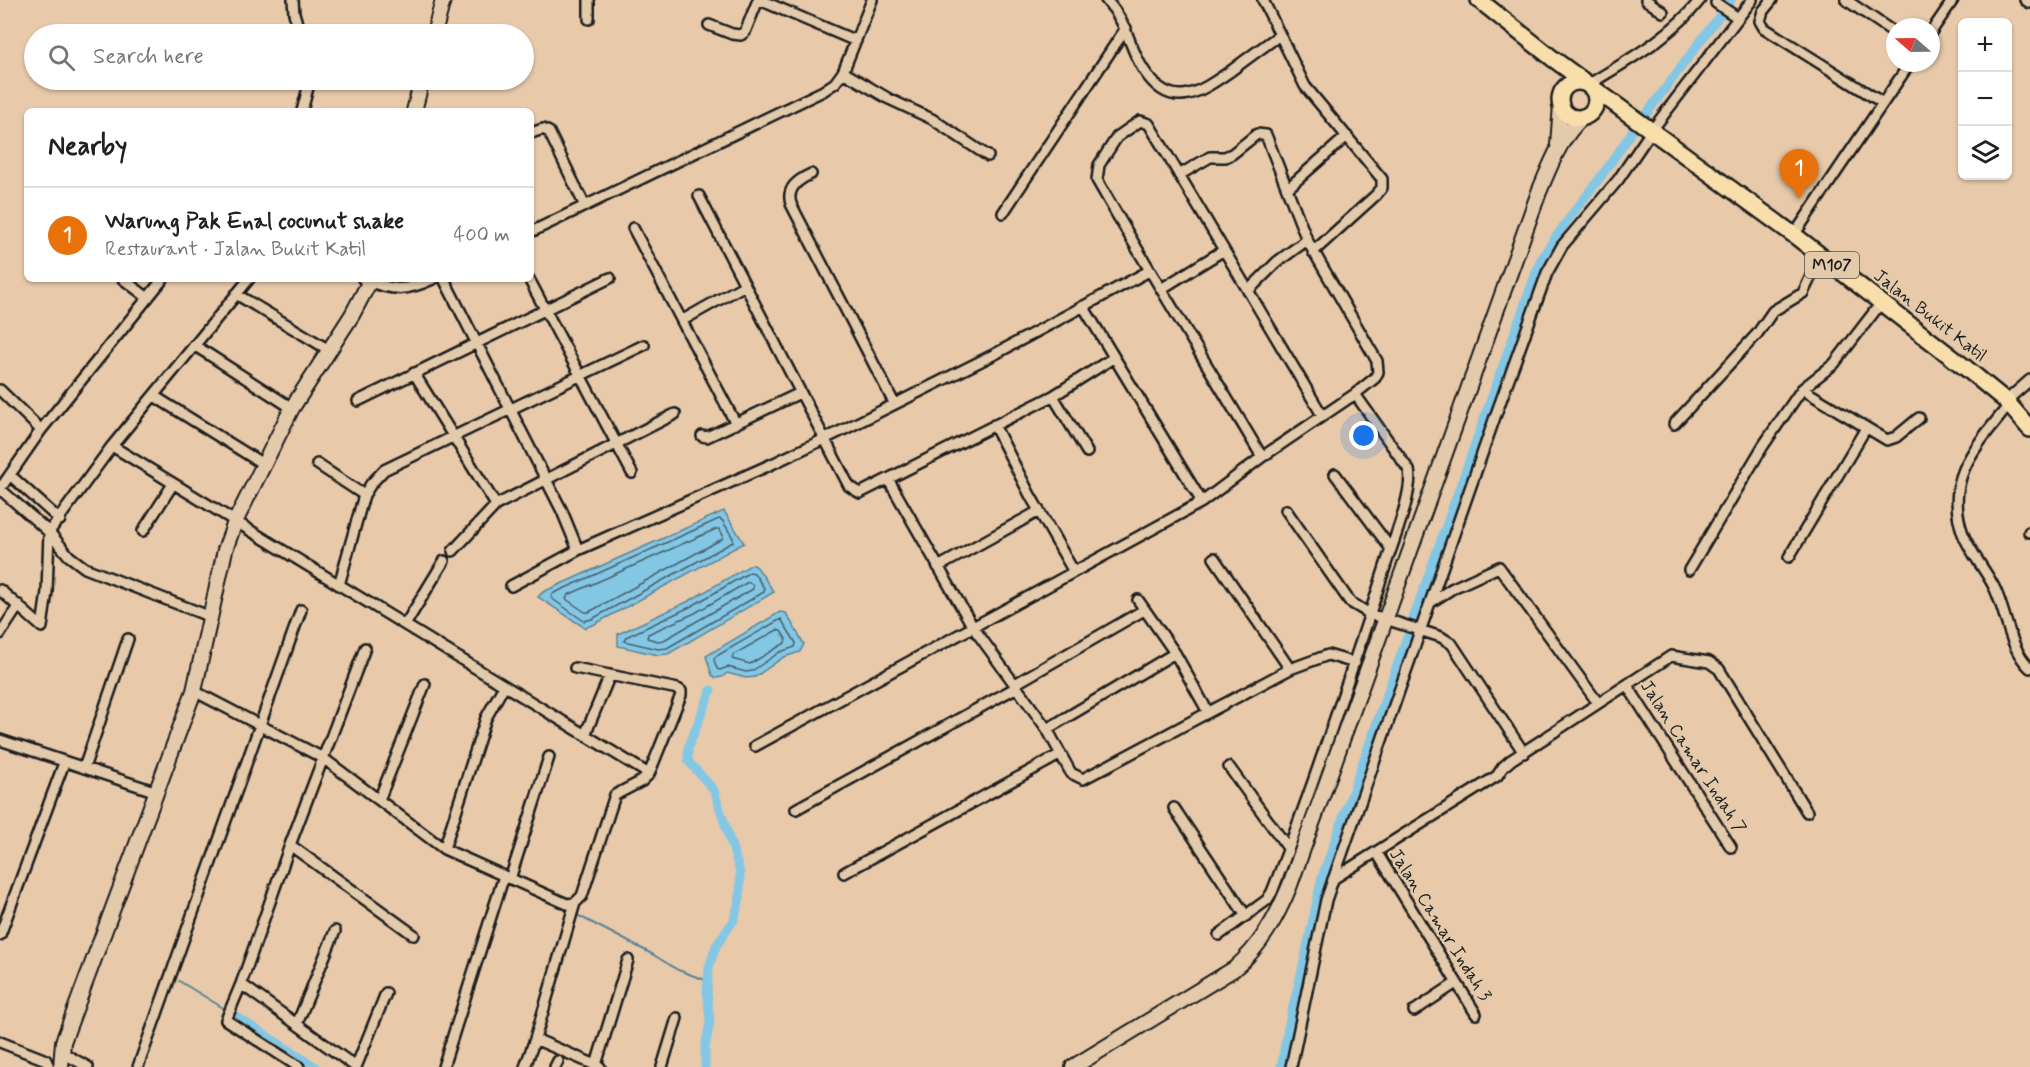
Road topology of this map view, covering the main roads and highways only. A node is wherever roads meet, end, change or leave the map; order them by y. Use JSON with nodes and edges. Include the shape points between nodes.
{"nodes":[{"id":1,"x":443,"y":0,"type":"edge"},
{"id":2,"x":1479,"y":0,"type":"edge"},
{"id":3,"x":437,"y":24,"type":"edge"},
{"id":4,"x":1552,"y":58,"type":"junction"},
{"id":5,"x":1588,"y":85,"type":"junction"},
{"id":6,"x":419,"y":90,"type":"edge"},
{"id":7,"x":1561,"y":101,"type":"junction"},
{"id":8,"x":415,"y":108,"type":"edge"},
{"id":9,"x":1625,"y":112,"type":"junction"},
{"id":10,"x":1586,"y":115,"type":"junction"},
{"id":11,"x":1558,"y":147,"type":"junction"},
{"id":12,"x":367,"y":282,"type":"edge"},
{"id":13,"x":2030,"y":429,"type":"edge"},
{"id":14,"x":62,"y":1067,"type":"edge"},
{"id":15,"x":1073,"y":1067,"type":"edge"}],
"edges":[{"from":1,"to":3,"type":"main road"},
{"from":2,"to":4,"type":"main road","number":"M107"},
{"from":4,"to":5,"type":"main road","number":"M107"},
{"from":4,"to":7,"type":"main road"},
{"from":5,"to":7,"type":"main road","via":[[1569,85]]},
{"from":5,"to":9,"type":"main road","number":"M107"},
{"from":5,"to":10,"type":"main road","via":[[1596,99],[1593,110]]},
{"from":6,"to":8,"type":"main road"},
{"from":7,"to":10,"type":"main road","via":[[1567,114]]},
{"from":7,"to":11,"type":"main road"},
{"from":9,"to":10,"type":"main road"},
{"from":9,"to":13,"type":"main road","name":"Jalan Bukit Katil","number":"M107","via":[[1823,257],[2008,403]]},
{"from":10,"to":11,"type":"main road"},
{"from":11,"to":15,"type":"main road","via":[[1290,885],[1272,925],[1234,969]]},
{"from":12,"to":14,"type":"main road","via":[[358,305],[292,408],[234,522],[194,691],[63,1042]]}]}
